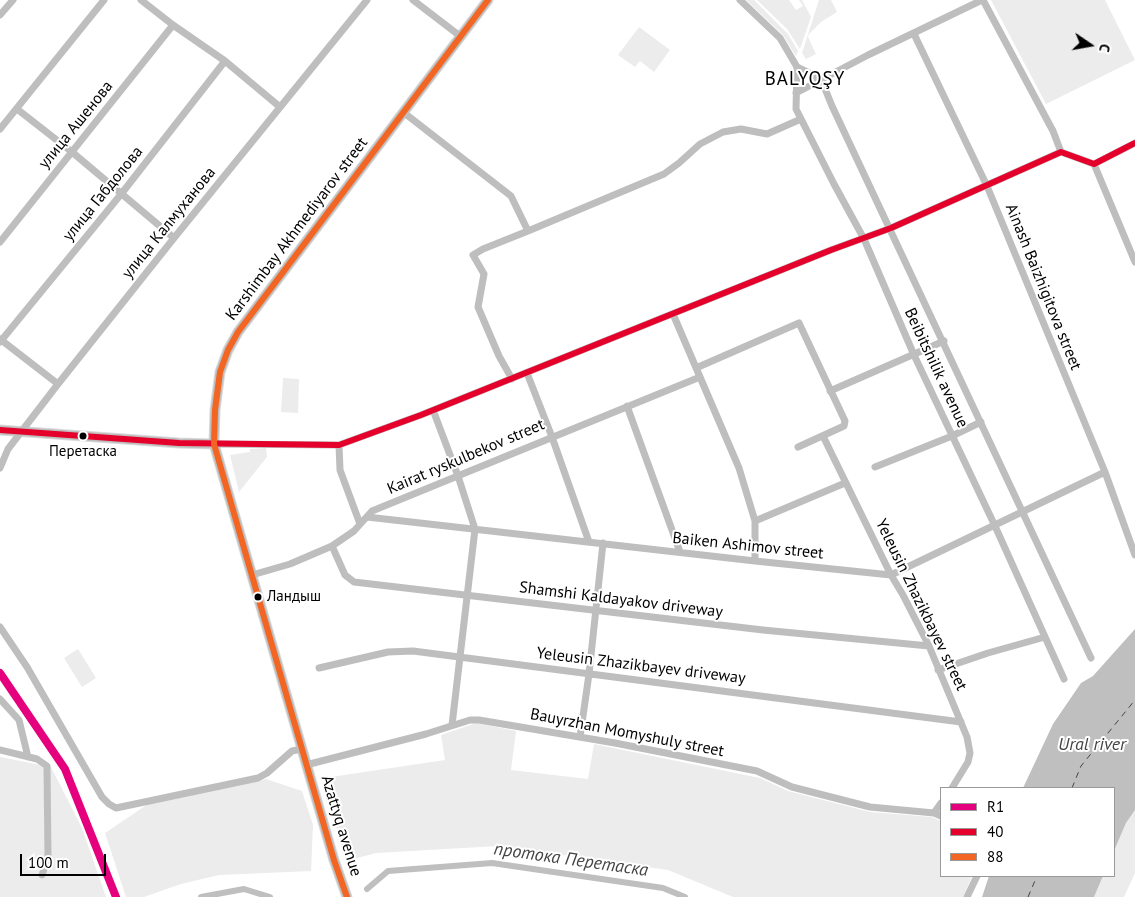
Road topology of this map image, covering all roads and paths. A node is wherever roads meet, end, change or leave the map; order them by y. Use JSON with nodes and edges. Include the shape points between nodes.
{"nodes":[{"id":1,"x":12,"y":0,"type":"edge"},
{"id":2,"x":104,"y":0,"type":"edge"},
{"id":3,"x":141,"y":0,"type":"edge"},
{"id":4,"x":367,"y":0,"type":"edge"},
{"id":5,"x":413,"y":0,"type":"edge"},
{"id":6,"x":488,"y":0,"type":"edge"},
{"id":7,"x":740,"y":0,"type":"edge"},
{"id":8,"x":983,"y":0,"type":"edge"},
{"id":9,"x":0,"y":15,"type":"edge"},
{"id":10,"x":173,"y":25,"type":"junction"},
{"id":11,"x":914,"y":34,"type":"junction"},
{"id":12,"x":460,"y":36,"type":"junction"},
{"id":13,"x":225,"y":61,"type":"junction"},
{"id":14,"x":797,"y":67,"type":"junction"},
{"id":15,"x":822,"y":79,"type":"junction"},
{"id":16,"x":796,"y":93,"type":"junction"},
{"id":17,"x":280,"y":107,"type":"junction"},
{"id":18,"x":17,"y":109,"type":"junction"},
{"id":19,"x":403,"y":112,"type":"junction"},
{"id":20,"x":802,"y":119,"type":"junction"},
{"id":21,"x":0,"y":129,"type":"edge"},
{"id":22,"x":1135,"y":143,"type":"edge"},
{"id":23,"x":72,"y":152,"type":"junction"},
{"id":24,"x":1061,"y":152,"type":"junction"},
{"id":25,"x":1094,"y":164,"type":"junction"},
{"id":26,"x":987,"y":186,"type":"junction"},
{"id":27,"x":122,"y":193,"type":"junction"},
{"id":28,"x":891,"y":228,"type":"junction"},
{"id":29,"x":528,"y":231,"type":"junction"},
{"id":30,"x":174,"y":238,"type":"junction"},
{"id":31,"x":864,"y":239,"type":"junction"},
{"id":32,"x":0,"y":242,"type":"edge"},
{"id":33,"x":1135,"y":262,"type":"edge"},
{"id":34,"x":673,"y":314,"type":"junction"},
{"id":35,"x":1,"y":340,"type":"edge"},
{"id":36,"x":944,"y":341,"type":"junction"},
{"id":37,"x":914,"y":355,"type":"junction"},
{"id":38,"x":696,"y":368,"type":"junction"},
{"id":39,"x":527,"y":373,"type":"junction"},
{"id":40,"x":700,"y":377,"type":"junction"},
{"id":41,"x":512,"y":379,"type":"junction"},
{"id":42,"x":58,"y":384,"type":"junction"},
{"id":43,"x":830,"y":390,"type":"junction"},
{"id":44,"x":627,"y":406,"type":"junction"},
{"id":45,"x":433,"y":410,"type":"junction"},
{"id":46,"x":982,"y":422,"type":"junction"},
{"id":47,"x":0,"y":430,"type":"edge"},
{"id":48,"x":21,"y":432,"type":"junction"},
{"id":49,"x":823,"y":436,"type":"junction"},
{"id":50,"x":952,"y":436,"type":"junction"},
{"id":51,"x":552,"y":437,"type":"junction"},
{"id":52,"x":214,"y":444,"type":"junction"},
{"id":53,"x":339,"y":445,"type":"junction"},
{"id":54,"x":798,"y":447,"type":"dead end"},
{"id":55,"x":875,"y":467,"type":"dead end"},
{"id":56,"x":0,"y":468,"type":"edge"},
{"id":57,"x":1105,"y":472,"type":"junction"},
{"id":58,"x":458,"y":476,"type":"junction"},
{"id":59,"x":845,"y":483,"type":"junction"},
{"id":60,"x":1023,"y":511,"type":"junction"},
{"id":61,"x":367,"y":517,"type":"junction"},
{"id":62,"x":756,"y":521,"type":"junction"},
{"id":63,"x":360,"y":524,"type":"junction"},
{"id":64,"x":995,"y":526,"type":"junction"},
{"id":65,"x":475,"y":529,"type":"junction"},
{"id":66,"x":589,"y":542,"type":"junction"},
{"id":67,"x":602,"y":543,"type":"junction"},
{"id":68,"x":332,"y":546,"type":"junction"},
{"id":69,"x":680,"y":552,"type":"junction"},
{"id":70,"x":1135,"y":555,"type":"edge"},
{"id":71,"x":755,"y":561,"type":"junction"},
{"id":72,"x":252,"y":575,"type":"junction"},
{"id":73,"x":891,"y":575,"type":"junction"},
{"id":74,"x":466,"y":595,"type":"junction"},
{"id":75,"x":595,"y":611,"type":"junction"},
{"id":76,"x":0,"y":627,"type":"edge"},
{"id":77,"x":1045,"y":638,"type":"junction"},
{"id":78,"x":929,"y":646,"type":"junction"},
{"id":79,"x":459,"y":656,"type":"junction"},
{"id":80,"x":1091,"y":658,"type":"dead end"},
{"id":81,"x":319,"y":668,"type":"dead end"},
{"id":82,"x":938,"y":670,"type":"junction"},
{"id":83,"x":589,"y":674,"type":"junction"},
{"id":84,"x":1064,"y":679,"type":"dead end"},
{"id":85,"x":0,"y":699,"type":"edge"},
{"id":86,"x":961,"y":722,"type":"junction"},
{"id":87,"x":452,"y":725,"type":"junction"},
{"id":88,"x":580,"y":737,"type":"junction"},
{"id":89,"x":302,"y":748,"type":"junction"},
{"id":90,"x":0,"y":750,"type":"edge"},
{"id":91,"x":28,"y":757,"type":"junction"},
{"id":92,"x":306,"y":765,"type":"junction"},
{"id":93,"x":953,"y":787,"type":"edge"},
{"id":94,"x":938,"y":814,"type":"edge"},
{"id":95,"x":42,"y":876,"type":"dead end"},
{"id":96,"x":977,"y":877,"type":"edge"},
{"id":97,"x":347,"y":897,"type":"edge"},
{"id":98,"x":967,"y":897,"type":"edge"}],
"edges":[{"from":1,"to":9,"type":"street"},
{"from":2,"to":18,"type":"street"},
{"from":3,"to":10,"type":"street"},
{"from":4,"to":17,"type":"street","name":"улица Калмуханова"},
{"from":5,"to":12,"type":"street"},
{"from":6,"to":12,"type":"main road","name":"Karshimbay Akhmediyarov street"},
{"from":7,"to":14,"type":"street","via":[[780,38]]},
{"from":8,"to":11,"type":"street"},
{"from":8,"to":24,"type":"street"},
{"from":10,"to":13,"type":"street"},
{"from":10,"to":23,"type":"street","name":"улица Ашенова"},
{"from":11,"to":15,"type":"street"},
{"from":11,"to":26,"type":"street","name":"Ainash Baizhigitova street"},
{"from":12,"to":19,"type":"main road","name":"Karshimbay Akhmediyarov street"},
{"from":13,"to":17,"type":"street"},
{"from":13,"to":27,"type":"street","name":"улица Габдолова"},
{"from":14,"to":15,"type":"street"},
{"from":14,"to":16,"type":"street","name":"Beibitshilik avenue"},
{"from":15,"to":16,"type":"street"},
{"from":15,"to":28,"type":"street","name":"Beibitshilik avenue"},
{"from":16,"to":20,"type":"street","name":"Beibitshilik avenue","via":[[796,109]]},
{"from":17,"to":30,"type":"street","name":"улица Калмуханова"},
{"from":18,"to":21,"type":"street"},
{"from":18,"to":23,"type":"street"},
{"from":19,"to":29,"type":"street","via":[[511,196]]},
{"from":19,"to":52,"type":"main road","name":"Karshimbay Akhmediyarov street","via":[[238,332],[220,372],[214,410]]},
{"from":20,"to":29,"type":"street","via":[[768,134],[741,129],[723,132],[700,144],[664,174]]},
{"from":20,"to":31,"type":"street","name":"Beibitshilik avenue"},
{"from":22,"to":25,"type":"street"},
{"from":23,"to":27,"type":"street"},
{"from":23,"to":32,"type":"street","name":"улица Ашенова"},
{"from":24,"to":25,"type":"street"},
{"from":24,"to":26,"type":"street"},
{"from":25,"to":33,"type":"street"},
{"from":26,"to":28,"type":"street"},
{"from":26,"to":57,"type":"street","name":"Ainash Baizhigitova street"},
{"from":27,"to":30,"type":"street"},
{"from":27,"to":35,"type":"street","name":"улица Габдолова"},
{"from":28,"to":31,"type":"street"},
{"from":28,"to":36,"type":"street","name":"Beibitshilik avenue"},
{"from":29,"to":41,"type":"street","via":[[473,255],[484,274],[478,307]]},
{"from":30,"to":42,"type":"street","name":"улица Калмуханова"},
{"from":31,"to":34,"type":"street"},
{"from":31,"to":37,"type":"street","name":"Beibitshilik avenue"},
{"from":34,"to":38,"type":"street"},
{"from":34,"to":39,"type":"street"},
{"from":35,"to":42,"type":"street"},
{"from":36,"to":37,"type":"street"},
{"from":36,"to":46,"type":"street","name":"Beibitshilik avenue"},
{"from":37,"to":43,"type":"street"},
{"from":37,"to":50,"type":"street","name":"Beibitshilik avenue"},
{"from":38,"to":40,"type":"street"},
{"from":38,"to":43,"type":"street","via":[[799,323]]},
{"from":39,"to":41,"type":"street"},
{"from":39,"to":51,"type":"street"},
{"from":40,"to":44,"type":"street","name":"Kairat ryskulbekov street"},
{"from":40,"to":62,"type":"street","via":[[739,468]]},
{"from":41,"to":45,"type":"street"},
{"from":42,"to":48,"type":"street","name":"улица Калмуханова"},
{"from":43,"to":49,"type":"street","via":[[845,424]]},
{"from":44,"to":51,"type":"street","name":"Kairat ryskulbekov street"},
{"from":44,"to":69,"type":"street"},
{"from":45,"to":53,"type":"street"},
{"from":45,"to":58,"type":"street"},
{"from":46,"to":50,"type":"street"},
{"from":46,"to":60,"type":"street","name":"Beibitshilik avenue"},
{"from":47,"to":48,"type":"main road"},
{"from":48,"to":52,"type":"main road"},
{"from":48,"to":56,"type":"street","name":"улица Калмуханова","via":[[8,449]]},
{"from":49,"to":54,"type":"street"},
{"from":49,"to":59,"type":"street","name":"Yeleusin Zhazikbayev street"},
{"from":50,"to":55,"type":"street"},
{"from":50,"to":64,"type":"street","name":"Beibitshilik avenue"},
{"from":51,"to":58,"type":"street","name":"Kairat ryskulbekov street"},
{"from":51,"to":66,"type":"street"},
{"from":52,"to":53,"type":"street"},
{"from":52,"to":72,"type":"main road","name":"Karshimbay Akhmediyarov street"},
{"from":53,"to":63,"type":"street","via":[[340,470]]},
{"from":57,"to":60,"type":"street"},
{"from":57,"to":70,"type":"street","name":"Ainash Baizhigitova street"},
{"from":58,"to":61,"type":"street","name":"Kairat ryskulbekov street","via":[[372,511]]},
{"from":58,"to":65,"type":"street"},
{"from":59,"to":62,"type":"street"},
{"from":59,"to":73,"type":"street","name":"Yeleusin Zhazikbayev street"},
{"from":60,"to":64,"type":"street"},
{"from":60,"to":80,"type":"street","name":"Beibitshilik avenue"},
{"from":61,"to":63,"type":"street","name":"Kairat ryskulbekov street"},
{"from":61,"to":65,"type":"street","name":"Baiken Ashimov street"},
{"from":62,"to":71,"type":"street"},
{"from":63,"to":68,"type":"street","name":"Kairat ryskulbekov street"},
{"from":64,"to":73,"type":"street"},
{"from":64,"to":77,"type":"street","name":"Beibitshilik avenue"},
{"from":65,"to":66,"type":"street","name":"Baiken Ashimov street"},
{"from":65,"to":74,"type":"street"},
{"from":66,"to":67,"type":"street","name":"Baiken Ashimov street"},
{"from":67,"to":69,"type":"street","name":"Baiken Ashimov street"},
{"from":67,"to":75,"type":"street"},
{"from":68,"to":72,"type":"street","name":"Kairat ryskulbekov street","via":[[290,564]]},
{"from":68,"to":74,"type":"street","name":"Shamshi Kaldayakov driveway","via":[[345,575],[354,582]]},
{"from":69,"to":71,"type":"street","name":"Baiken Ashimov street"},
{"from":71,"to":73,"type":"street","name":"Baiken Ashimov street"},
{"from":72,"to":89,"type":"main road","name":"Karshimbay Akhmediyarov street"},
{"from":73,"to":78,"type":"street","name":"Yeleusin Zhazikbayev street"},
{"from":74,"to":75,"type":"street","name":"Shamshi Kaldayakov driveway"},
{"from":74,"to":79,"type":"street"},
{"from":75,"to":78,"type":"street","name":"Shamshi Kaldayakov driveway"},
{"from":75,"to":83,"type":"street"},
{"from":76,"to":89,"type":"street","via":[[27,667],[102,797],[116,808],[258,778],[292,751]]},
{"from":77,"to":82,"type":"street"},
{"from":77,"to":84,"type":"street","name":"Beibitshilik avenue"},
{"from":78,"to":82,"type":"street","name":"Yeleusin Zhazikbayev street"},
{"from":79,"to":81,"type":"street","name":"Yeleusin Zhazikbayev driveway","via":[[388,652]]},
{"from":79,"to":83,"type":"street","name":"Yeleusin Zhazikbayev driveway"},
{"from":79,"to":87,"type":"street"},
{"from":82,"to":86,"type":"street","name":"Yeleusin Zhazikbayev street"},
{"from":83,"to":86,"type":"street","name":"Yeleusin Zhazikbayev driveway"},
{"from":83,"to":88,"type":"street"},
{"from":85,"to":91,"type":"street","via":[[19,720]]},
{"from":86,"to":93,"type":"street","name":"Yeleusin Zhazikbayev street","via":[[970,753],[965,770]]},
{"from":87,"to":88,"type":"street","name":"Bauyrzhan Momyshuly street","via":[[479,720]]},
{"from":87,"to":92,"type":"street","name":"Bauyrzhan Momyshuly street"},
{"from":88,"to":94,"type":"street","name":"Bauyrzhan Momyshuly street","via":[[757,771],[792,787],[870,806]]},
{"from":89,"to":92,"type":"main road","name":"Karshimbay Akhmediyarov street"},
{"from":90,"to":91,"type":"street"},
{"from":91,"to":95,"type":"street","via":[[46,766],[48,857]]},
{"from":92,"to":97,"type":"main road","name":"Azattyq avenue"},
{"from":96,"to":98,"type":"street"}]}
